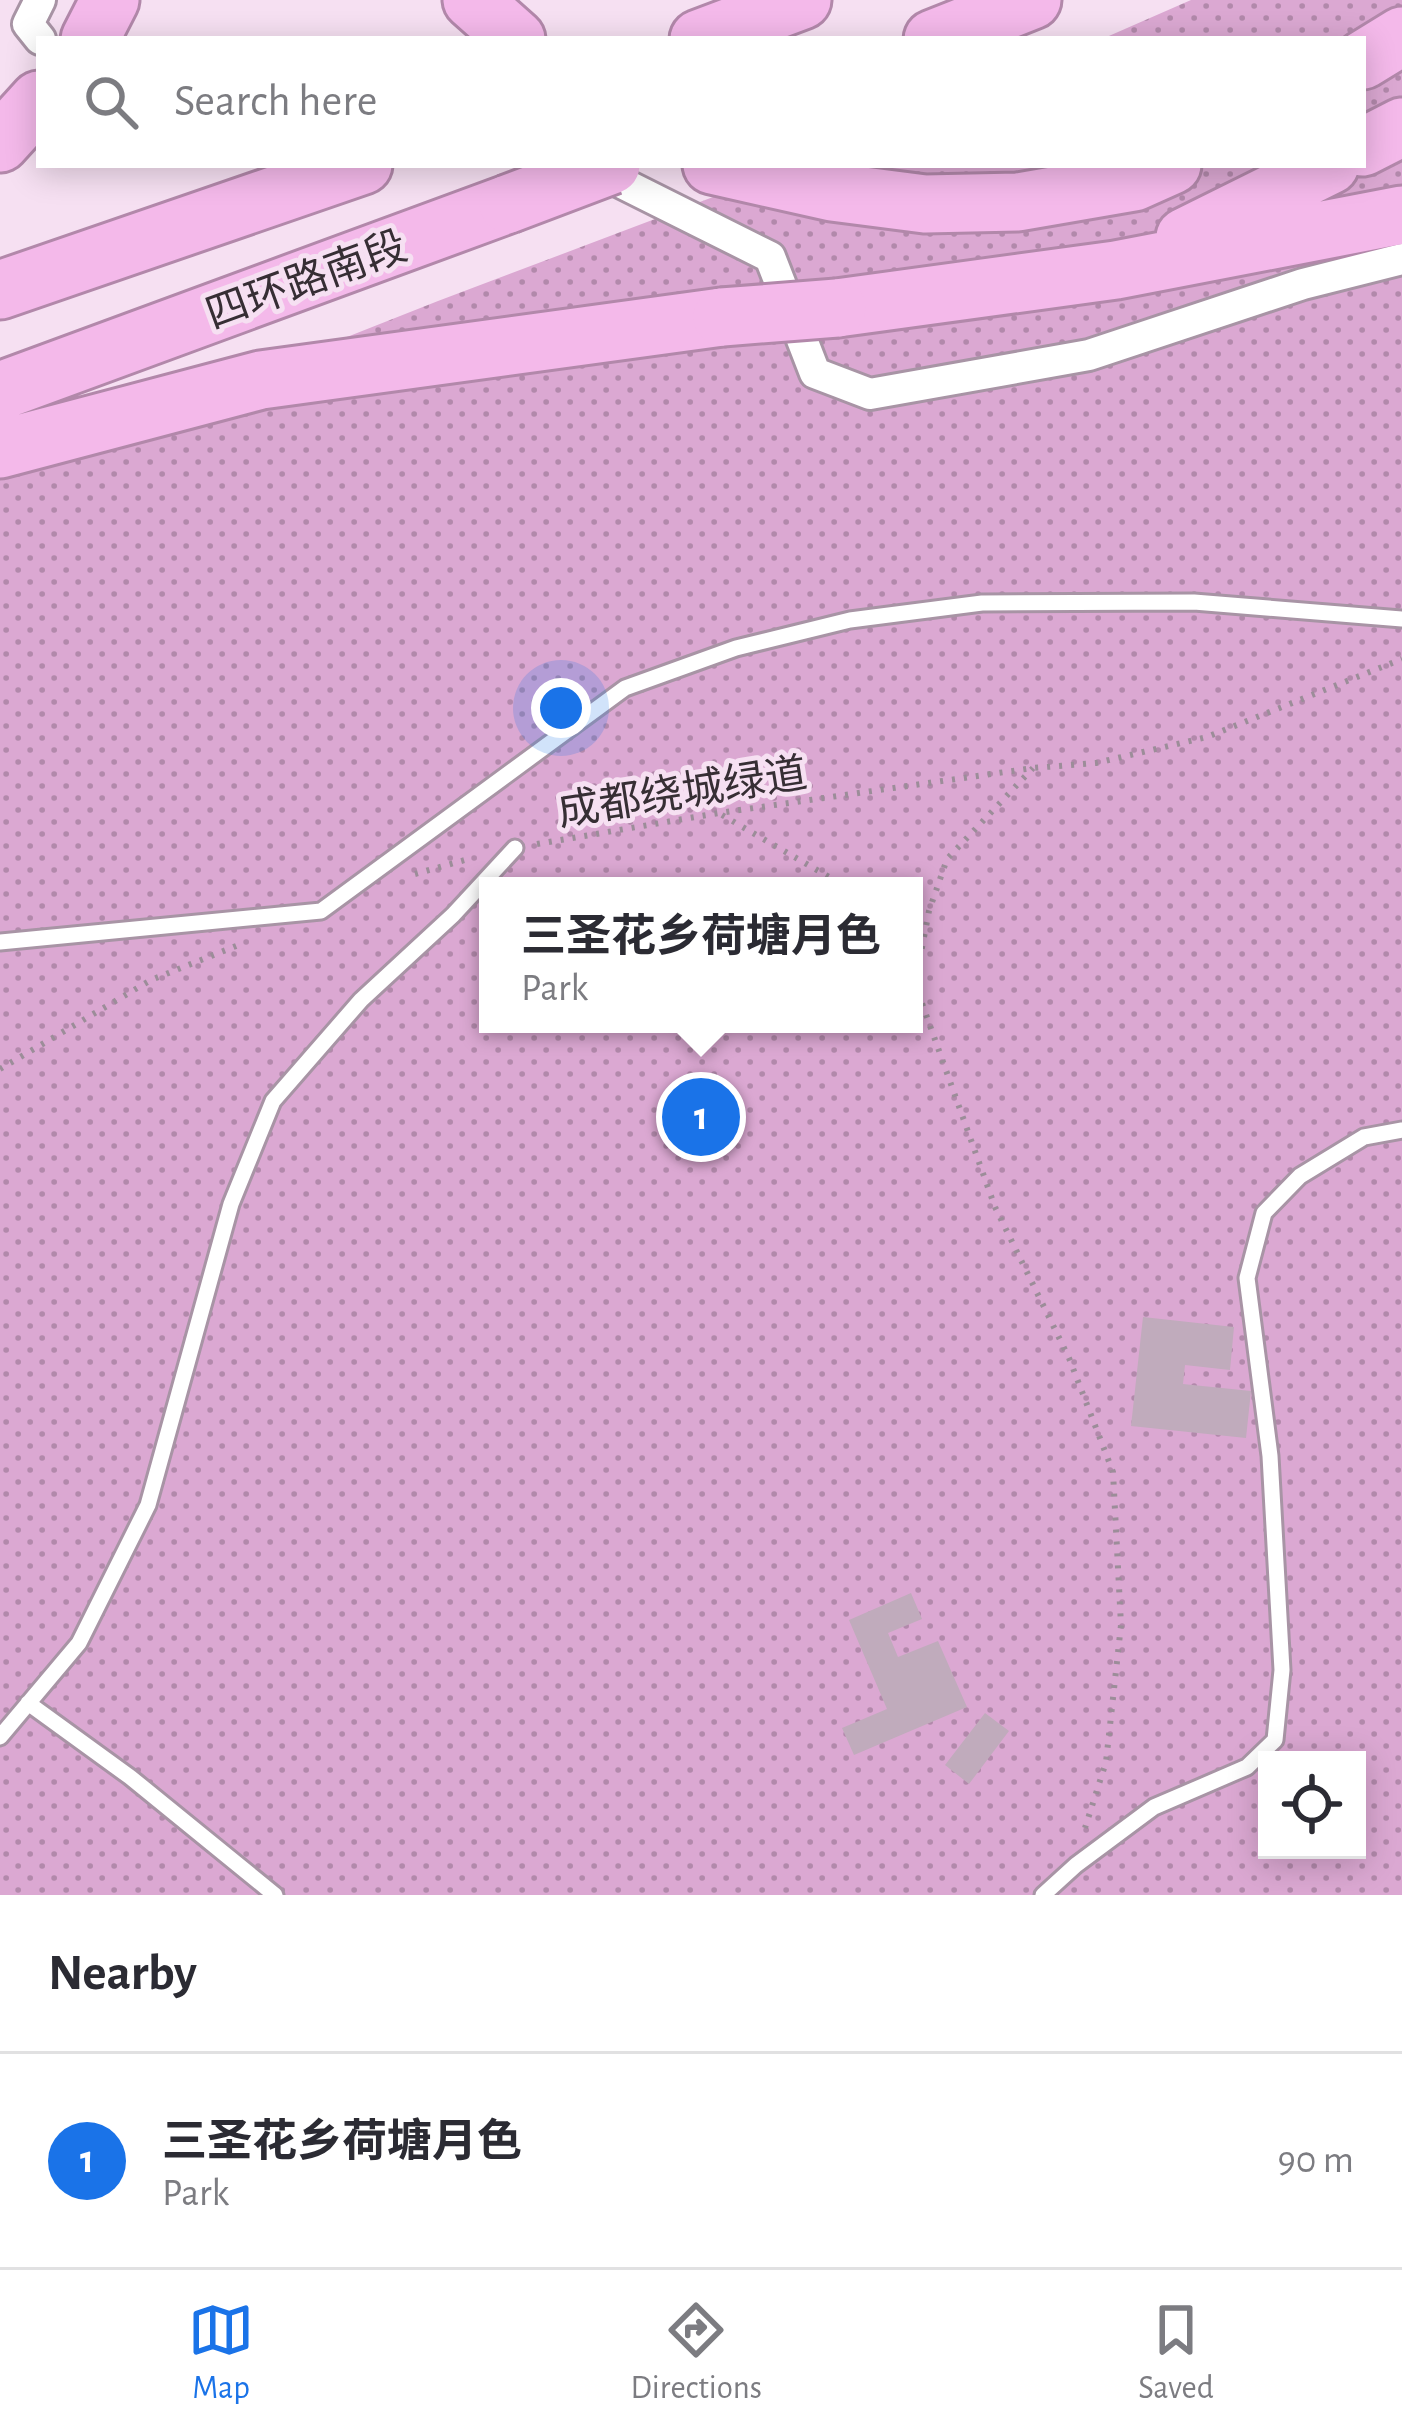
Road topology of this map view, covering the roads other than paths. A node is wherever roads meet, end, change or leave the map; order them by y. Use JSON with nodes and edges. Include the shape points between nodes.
{"nodes":[{"id":1,"x":40,"y":0,"type":"edge"},
{"id":2,"x":472,"y":0,"type":"edge"},
{"id":3,"x":802,"y":0,"type":"edge"},
{"id":4,"x":1032,"y":0,"type":"edge"},
{"id":5,"x":38,"y":36,"type":"edge"},
{"id":6,"x":513,"y":36,"type":"edge"},
{"id":7,"x":707,"y":36,"type":"edge"},
{"id":8,"x":941,"y":36,"type":"edge"},
{"id":9,"x":1402,"y":37,"type":"edge"},
{"id":10,"x":1366,"y":58,"type":"edge"},
{"id":11,"x":1402,"y":127,"type":"edge"},
{"id":12,"x":1366,"y":145,"type":"edge"},
{"id":13,"x":354,"y":168,"type":"edge"},
{"id":14,"x":593,"y":168,"type":"edge"},
{"id":15,"x":603,"y":168,"type":"edge"},
{"id":16,"x":725,"y":168,"type":"edge"},
{"id":17,"x":1165,"y":168,"type":"edge"},
{"id":18,"x":1324,"y":168,"type":"edge"},
{"id":19,"x":1402,"y":215,"type":"edge"},
{"id":20,"x":1402,"y":259,"type":"edge"},
{"id":21,"x":1116,"y":270,"type":"junction"},
{"id":22,"x":0,"y":290,"type":"edge"},
{"id":23,"x":0,"y":391,"type":"edge"},
{"id":24,"x":0,"y":449,"type":"edge"},
{"id":25,"x":1402,"y":619,"type":"edge"},
{"id":26,"x":515,"y":848,"type":"road end"},
{"id":27,"x":488,"y":877,"type":"edge"},
{"id":28,"x":479,"y":887,"type":"edge"},
{"id":29,"x":0,"y":942,"type":"edge"},
{"id":30,"x":1402,"y":1130,"type":"edge"},
{"id":31,"x":28,"y":1703,"type":"junction"},
{"id":32,"x":0,"y":1737,"type":"edge"},
{"id":33,"x":275,"y":1895,"type":"edge"},
{"id":34,"x":1043,"y":1895,"type":"edge"}],
"edges":[{"from":1,"to":5,"type":"street","via":[[28,24]]},
{"from":2,"to":6,"type":"highway"},
{"from":3,"to":7,"type":"highway"},
{"from":4,"to":8,"type":"highway"},
{"from":9,"to":10,"type":"highway"},
{"from":11,"to":12,"type":"highway"},
{"from":13,"to":22,"type":"highway","name":"四环路南段"},
{"from":14,"to":20,"type":"street","via":[[770,256],[814,373],[870,394],[1089,355]]},
{"from":15,"to":23,"type":"highway","name":"四环路南段","bridge":true},
{"from":16,"to":17,"type":"highway","via":[[925,204],[1018,202],[1134,182]]},
{"from":18,"to":21,"type":"highway"},
{"from":19,"to":21,"type":"highway"},
{"from":21,"to":24,"type":"highway","bridge":true,"via":[[262,380]]},
{"from":25,"to":29,"type":"lane","via":[[1194,602],[982,603],[850,620],[736,648],[625,688],[321,911]]},
{"from":26,"to":27,"type":"lane"},
{"from":28,"to":31,"type":"lane","via":[[361,1000],[273,1101],[230,1204],[148,1504],[79,1643]]},
{"from":30,"to":34,"type":"lane","via":[[1364,1137],[1300,1176],[1264,1213],[1246,1278],[1270,1456],[1282,1670],[1275,1740],[1246,1767],[1154,1808]]},
{"from":31,"to":32,"type":"lane"},
{"from":31,"to":33,"type":"lane"}]}
